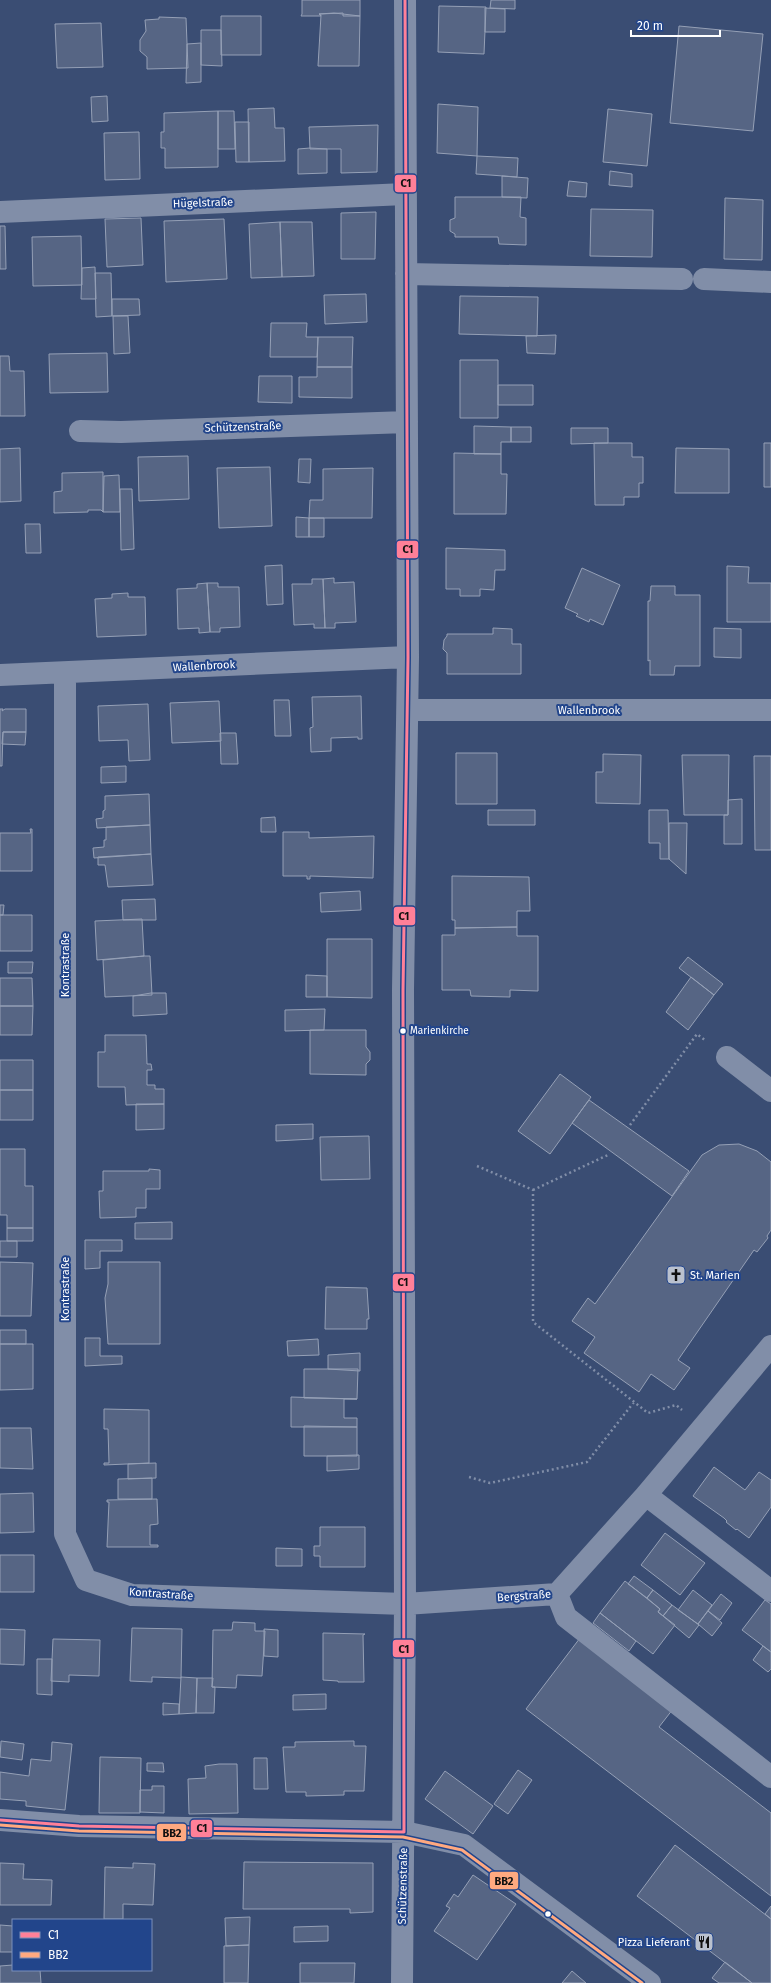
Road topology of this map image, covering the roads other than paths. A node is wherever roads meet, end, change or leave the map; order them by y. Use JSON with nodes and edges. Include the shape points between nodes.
{"nodes":[{"id":1,"x":405,"y":0,"type":"edge"},
{"id":2,"x":406,"y":194,"type":"junction"},
{"id":3,"x":0,"y":212,"type":"edge"},
{"id":4,"x":406,"y":274,"type":"junction"},
{"id":5,"x":682,"y":279,"type":"dead end"},
{"id":6,"x":704,"y":279,"type":"dead end"},
{"id":7,"x":771,"y":282,"type":"edge"},
{"id":8,"x":407,"y":422,"type":"junction"},
{"id":9,"x":80,"y":431,"type":"dead end"},
{"id":10,"x":408,"y":657,"type":"junction"},
{"id":11,"x":65,"y":673,"type":"junction"},
{"id":12,"x":0,"y":675,"type":"edge"},
{"id":13,"x":408,"y":710,"type":"junction"},
{"id":14,"x":771,"y":710,"type":"edge"},
{"id":15,"x":727,"y":1057,"type":"road end"},
{"id":16,"x":771,"y":1091,"type":"edge"},
{"id":17,"x":771,"y":1346,"type":"edge"},
{"id":18,"x":646,"y":1495,"type":"junction"},
{"id":19,"x":771,"y":1591,"type":"edge"},
{"id":20,"x":557,"y":1594,"type":"junction"},
{"id":21,"x":405,"y":1604,"type":"junction"},
{"id":22,"x":771,"y":1777,"type":"edge"},
{"id":23,"x":0,"y":1820,"type":"edge"},
{"id":24,"x":404,"y":1832,"type":"junction"},
{"id":25,"x":402,"y":1983,"type":"edge"},
{"id":26,"x":650,"y":1983,"type":"edge"}],
"edges":[{"from":1,"to":2,"type":"street","name":"Schützenstraße"},
{"from":2,"to":3,"type":"street","name":"Hügelstraße"},
{"from":2,"to":4,"type":"street","name":"Schützenstraße"},
{"from":4,"to":5,"type":"street"},
{"from":4,"to":8,"type":"street","name":"Schützenstraße"},
{"from":6,"to":7,"type":"street"},
{"from":8,"to":9,"type":"street","name":"Schützenstraße"},
{"from":8,"to":10,"type":"street","name":"Schützenstraße"},
{"from":10,"to":11,"type":"street","name":"Wallenbrook"},
{"from":10,"to":13,"type":"street","name":"Schützenstraße"},
{"from":11,"to":12,"type":"street","name":"Wallenbrook"},
{"from":11,"to":21,"type":"street","name":"Kontrastraße","via":[[65,1534],[86,1580],[132,1595]]},
{"from":13,"to":14,"type":"street","name":"Wallenbrook"},
{"from":13,"to":21,"type":"street","name":"Schützenstraße","via":[[403,990]]},
{"from":15,"to":16,"type":"street"},
{"from":17,"to":18,"type":"street","name":"Bergstraße"},
{"from":18,"to":19,"type":"street"},
{"from":18,"to":20,"type":"street","name":"Bergstraße"},
{"from":20,"to":21,"type":"street","name":"Bergstraße"},
{"from":20,"to":22,"type":"street","via":[[566,1617]]},
{"from":21,"to":24,"type":"street","name":"Schützenstraße"},
{"from":23,"to":24,"type":"street","via":[[79,1826]]},
{"from":24,"to":25,"type":"street","name":"Schützenstraße"},
{"from":24,"to":26,"type":"street","via":[[464,1845]]}]}
